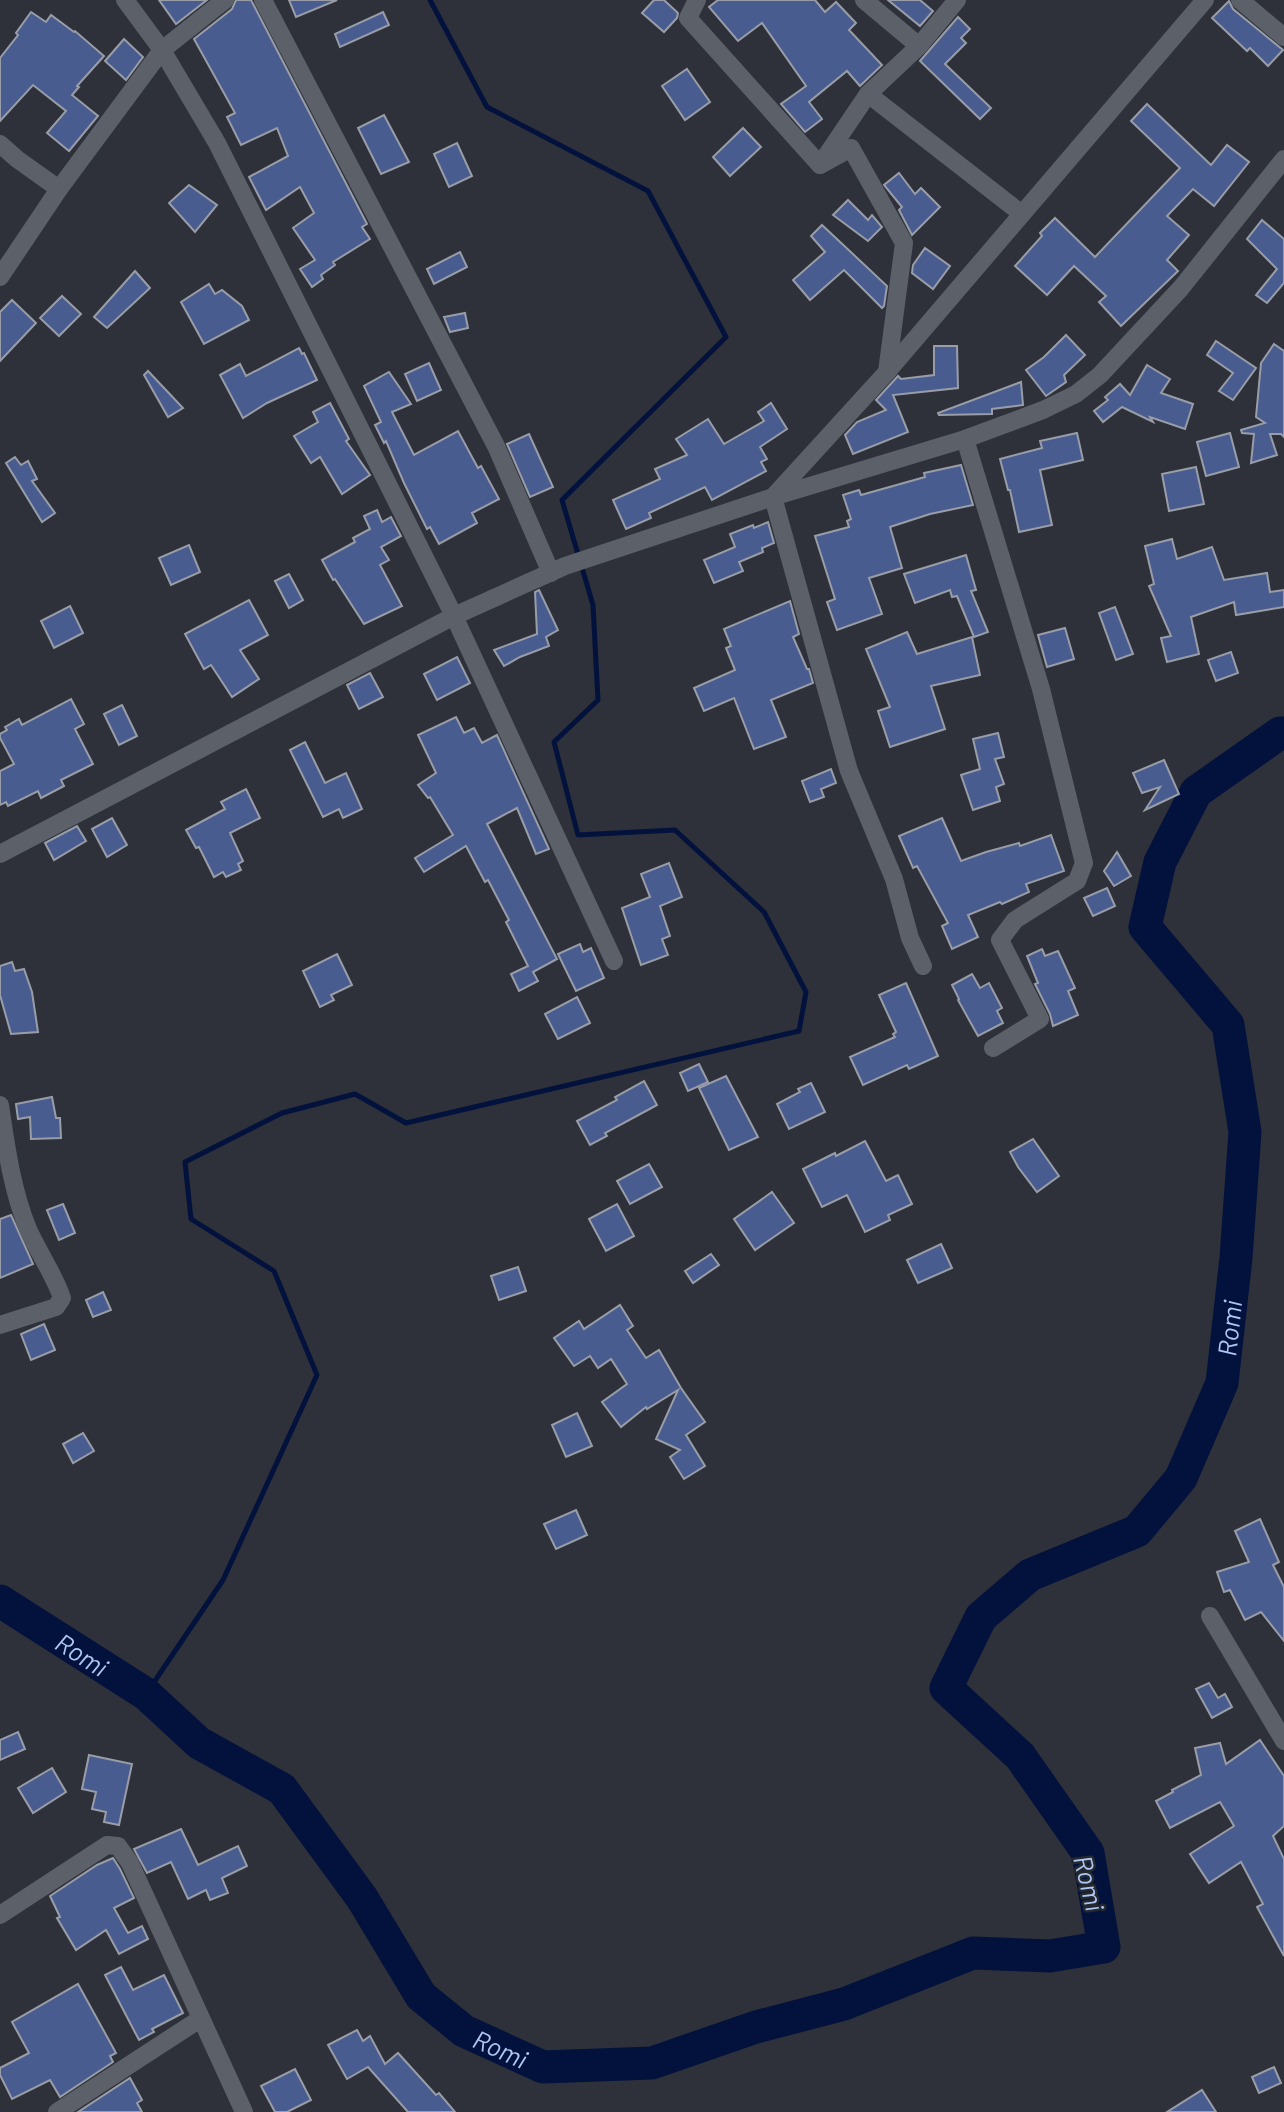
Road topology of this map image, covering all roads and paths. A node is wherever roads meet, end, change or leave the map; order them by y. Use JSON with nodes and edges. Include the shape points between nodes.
{"nodes":[{"id":1,"x":125,"y":0,"type":"edge"},
{"id":2,"x":225,"y":0,"type":"edge"},
{"id":3,"x":263,"y":0,"type":"edge"},
{"id":4,"x":697,"y":0,"type":"edge"},
{"id":5,"x":864,"y":0,"type":"edge"},
{"id":6,"x":957,"y":0,"type":"edge"},
{"id":7,"x":1205,"y":0,"type":"edge"},
{"id":8,"x":1240,"y":0,"type":"edge"},
{"id":9,"x":1284,"y":37,"type":"edge"},
{"id":10,"x":919,"y":47,"type":"junction"},
{"id":11,"x":162,"y":50,"type":"junction"},
{"id":12,"x":868,"y":94,"type":"junction"},
{"id":13,"x":0,"y":144,"type":"edge"},
{"id":14,"x":1284,"y":159,"type":"edge"},
{"id":15,"x":820,"y":165,"type":"junction"},
{"id":16,"x":59,"y":189,"type":"junction"},
{"id":17,"x":1022,"y":214,"type":"junction"},
{"id":18,"x":0,"y":277,"type":"edge"},
{"id":19,"x":887,"y":372,"type":"junction"},
{"id":20,"x":965,"y":439,"type":"junction"},
{"id":21,"x":773,"y":497,"type":"junction"},
{"id":22,"x":558,"y":570,"type":"junction"},
{"id":23,"x":454,"y":616,"type":"junction"},
{"id":24,"x":21,"y":841,"type":"junction"},
{"id":25,"x":0,"y":844,"type":"edge"},
{"id":26,"x":0,"y":854,"type":"edge"},
{"id":27,"x":614,"y":961,"type":"dead end"},
{"id":28,"x":923,"y":966,"type":"dead end"},
{"id":29,"x":993,"y":1048,"type":"dead end"},
{"id":30,"x":0,"y":1105,"type":"edge"},
{"id":31,"x":0,"y":1325,"type":"edge"},
{"id":32,"x":1210,"y":1616,"type":"dead end"},
{"id":33,"x":1284,"y":1741,"type":"edge"},
{"id":34,"x":0,"y":1915,"type":"edge"},
{"id":35,"x":200,"y":2019,"type":"junction"},
{"id":36,"x":57,"y":2112,"type":"edge"},
{"id":37,"x":244,"y":2112,"type":"edge"}],
"edges":[{"from":1,"to":11,"type":"street"},
{"from":2,"to":11,"type":"street"},
{"from":3,"to":22,"type":"street"},
{"from":4,"to":15,"type":"street","via":[[688,18]]},
{"from":5,"to":10,"type":"street"},
{"from":6,"to":10,"type":"street"},
{"from":7,"to":17,"type":"street"},
{"from":8,"to":9,"type":"street"},
{"from":10,"to":12,"type":"street"},
{"from":11,"to":16,"type":"street"},
{"from":11,"to":23,"type":"street","via":[[217,143]]},
{"from":12,"to":15,"type":"street"},
{"from":12,"to":17,"type":"street"},
{"from":13,"to":16,"type":"street"},
{"from":14,"to":20,"type":"street","via":[[1181,288],[1100,375],[1076,394],[1043,410]]},
{"from":15,"to":19,"type":"street","via":[[851,148],[904,243]]},
{"from":16,"to":18,"type":"street"},
{"from":17,"to":19,"type":"street"},
{"from":19,"to":21,"type":"street"},
{"from":20,"to":21,"type":"street"},
{"from":20,"to":29,"type":"street","via":[[1041,689],[1084,863],[1077,881],[1015,920],[1000,940],[1040,1019]]},
{"from":21,"to":22,"type":"street"},
{"from":21,"to":28,"type":"street","via":[[849,771],[894,879]]},
{"from":22,"to":23,"type":"street"},
{"from":23,"to":24,"type":"street"},
{"from":23,"to":27,"type":"street"},
{"from":24,"to":25,"type":"street"},
{"from":24,"to":26,"type":"street"},
{"from":30,"to":31,"type":"street","via":[[27,1227],[62,1298],[57,1307]]},
{"from":32,"to":33,"type":"street"},
{"from":34,"to":35,"type":"street","via":[[107,1845],[118,1846],[130,1863]]},
{"from":35,"to":36,"type":"street"},
{"from":35,"to":37,"type":"street"}]}
